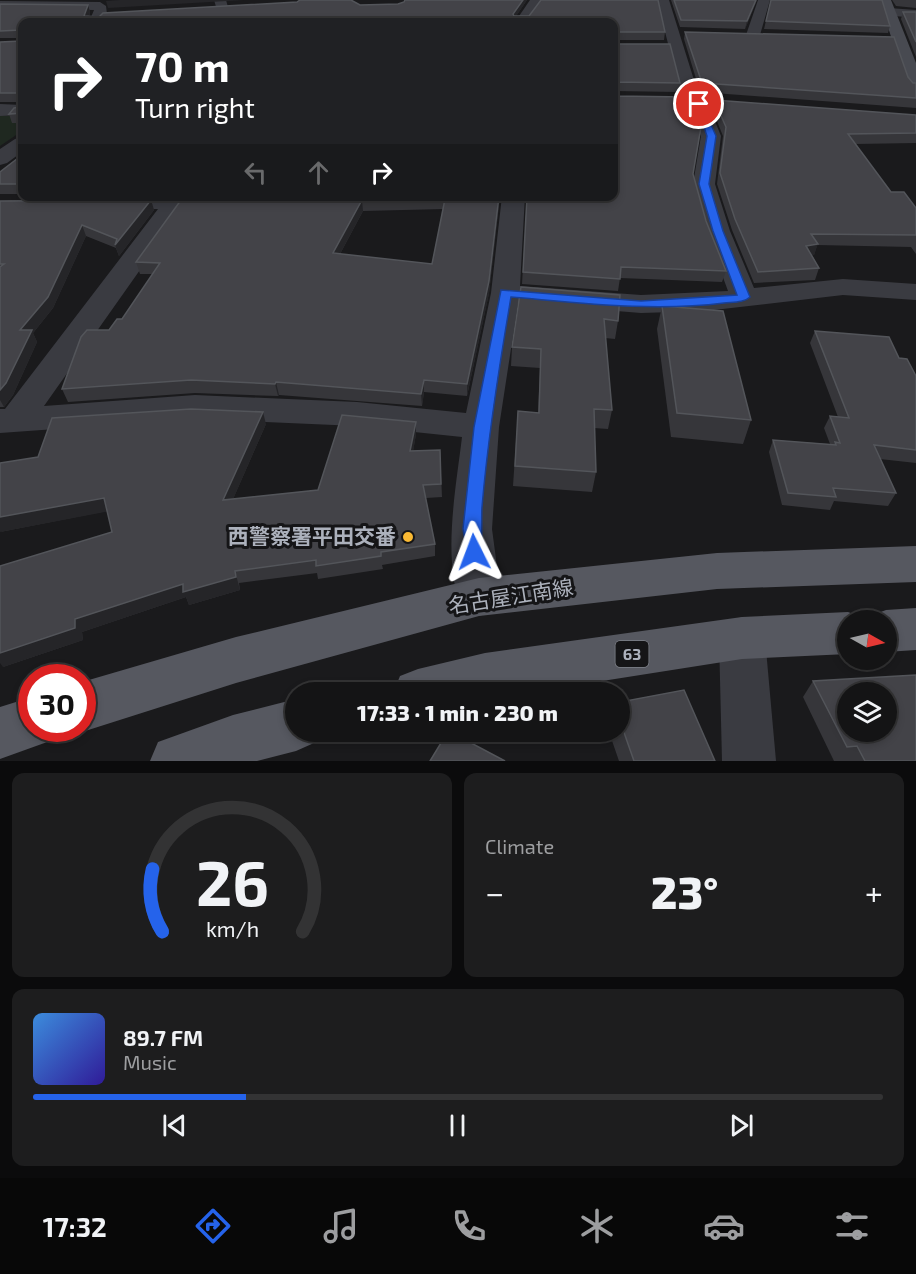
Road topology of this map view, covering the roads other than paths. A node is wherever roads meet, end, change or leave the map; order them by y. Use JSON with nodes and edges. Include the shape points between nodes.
{"nodes":[{"id":1,"x":536,"y":0,"type":"edge"},
{"id":2,"x":663,"y":0,"type":"edge"},
{"id":3,"x":764,"y":0,"type":"edge"},
{"id":4,"x":57,"y":3,"type":"edge"},
{"id":5,"x":0,"y":5,"type":"edge"},
{"id":6,"x":887,"y":6,"type":"edge"},
{"id":7,"x":916,"y":14,"type":"edge"},
{"id":8,"x":102,"y":17,"type":"edge"},
{"id":9,"x":524,"y":18,"type":"edge"},
{"id":10,"x":753,"y":35,"type":"edge"},
{"id":11,"x":678,"y":38,"type":"junction"},
{"id":12,"x":655,"y":46,"type":"edge"},
{"id":13,"x":916,"y":85,"type":"edge"},
{"id":14,"x":669,"y":99,"type":"edge"},
{"id":15,"x":691,"y":99,"type":"junction"},
{"id":16,"x":714,"y":100,"type":"edge"},
{"id":17,"x":0,"y":110,"type":"edge"},
{"id":18,"x":18,"y":110,"type":"edge"},
{"id":19,"x":18,"y":146,"type":"edge"},
{"id":20,"x":0,"y":159,"type":"edge"},
{"id":21,"x":130,"y":201,"type":"edge"},
{"id":22,"x":176,"y":201,"type":"edge"},
{"id":23,"x":514,"y":201,"type":"edge"},
{"id":24,"x":82,"y":203,"type":"edge"},
{"id":25,"x":916,"y":292,"type":"edge"},
{"id":26,"x":506,"y":293,"type":"junction"},
{"id":27,"x":744,"y":297,"type":"junction"},
{"id":28,"x":8,"y":420,"type":"edge"},
{"id":29,"x":482,"y":427,"type":"junction"},
{"id":30,"x":916,"y":564,"type":"edge"},
{"id":31,"x":479,"y":597,"type":"junction"},
{"id":32,"x":916,"y":629,"type":"edge"},
{"id":33,"x":897,"y":630,"type":"edge"},
{"id":34,"x":837,"y":634,"type":"edge"},
{"id":35,"x":742,"y":638,"type":"junction"},
{"id":36,"x":461,"y":682,"type":"edge"},
{"id":37,"x":96,"y":703,"type":"edge"},
{"id":38,"x":18,"y":727,"type":"edge"},
{"id":39,"x":285,"y":728,"type":"edge"},
{"id":40,"x":0,"y":733,"type":"edge"},
{"id":41,"x":177,"y":761,"type":"edge"},
{"id":42,"x":749,"y":761,"type":"edge"}],
"edges":[{"from":1,"to":9,"type":"street"},
{"from":2,"to":11,"type":"street"},
{"from":3,"to":10,"type":"street"},
{"from":4,"to":5,"type":"street"},
{"from":4,"to":8,"type":"street","via":[[100,6]]},
{"from":6,"to":7,"type":"street"},
{"from":6,"to":13,"type":"main road","via":[[893,39]]},
{"from":11,"to":12,"type":"street"},
{"from":11,"to":15,"type":"street"},
{"from":14,"to":15,"type":"street"},
{"from":15,"to":16,"type":"street"},
{"from":15,"to":27,"type":"street","via":[[699,104],[711,136],[704,184]]},
{"from":17,"to":18,"type":"street"},
{"from":19,"to":20,"type":"street"},
{"from":21,"to":24,"type":"street"},
{"from":22,"to":28,"type":"street"},
{"from":23,"to":26,"type":"street"},
{"from":25,"to":27,"type":"street","via":[[843,287]]},
{"from":26,"to":27,"type":"street","via":[[641,304]]},
{"from":26,"to":29,"type":"street"},
{"from":28,"to":29,"type":"street","via":[[195,407],[357,414]]},
{"from":29,"to":31,"type":"street","via":[[471,529]]},
{"from":30,"to":31,"type":"main road","name":"名古屋江南線","via":[[717,571]]},
{"from":31,"to":37,"type":"main road","name":"名古屋江南線","via":[[236,660]]},
{"from":32,"to":33,"type":"main road"},
{"from":34,"to":35,"type":"main road","number":"63"},
{"from":35,"to":36,"type":"main road","number":"63"},
{"from":35,"to":42,"type":"street"},
{"from":38,"to":40,"type":"main road"},
{"from":39,"to":41,"type":"main road"}]}
